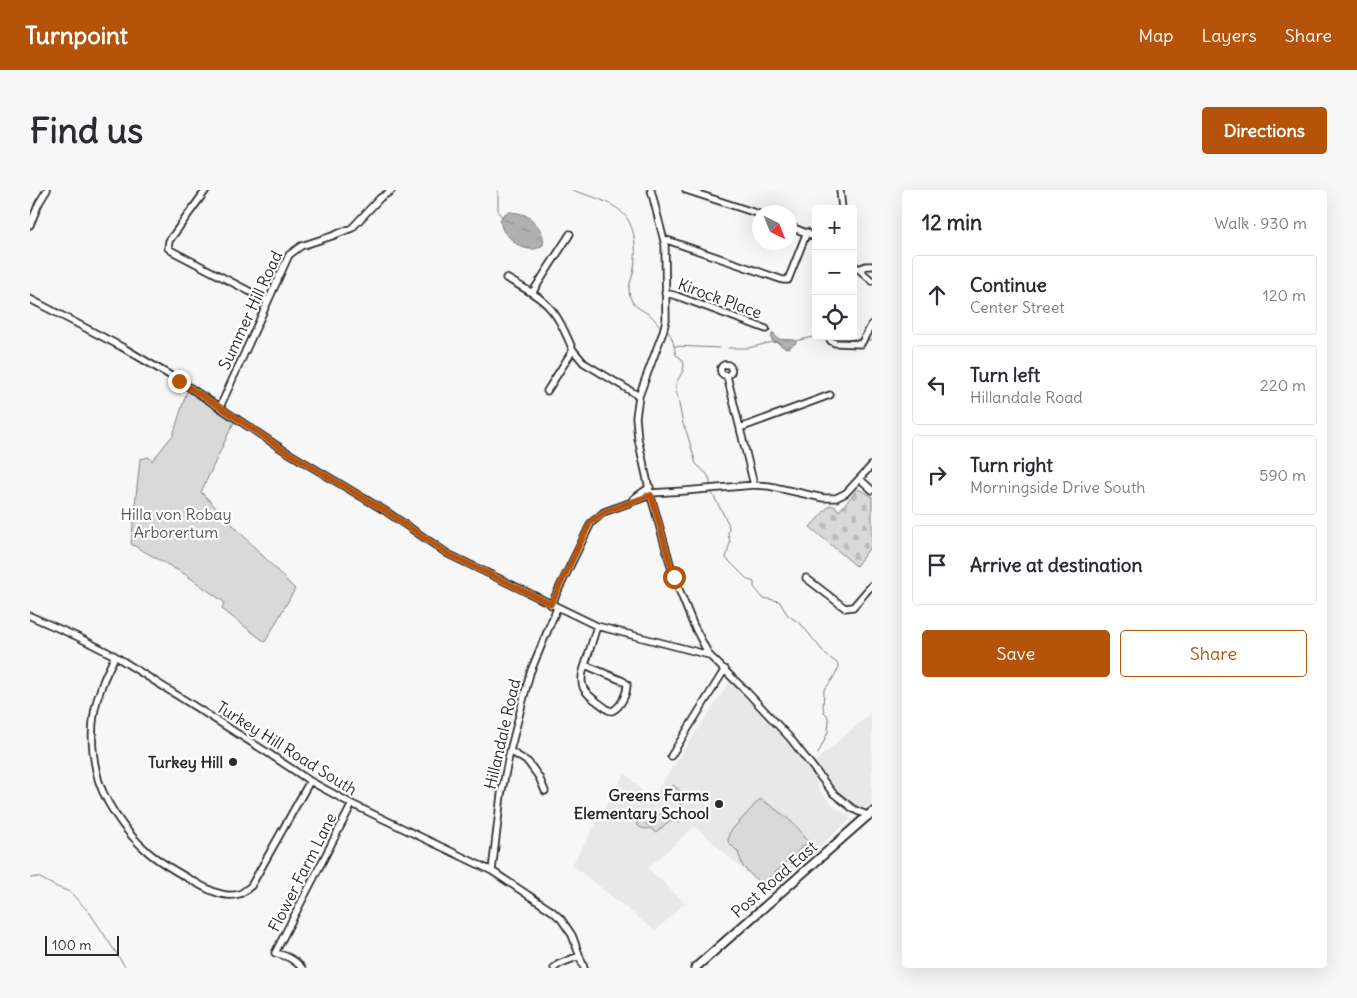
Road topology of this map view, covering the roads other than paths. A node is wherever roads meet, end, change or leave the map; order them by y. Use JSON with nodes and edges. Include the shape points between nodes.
{"nodes":[{"id":1,"x":47,"y":190,"type":"edge"},
{"id":2,"x":206,"y":190,"type":"edge"},
{"id":3,"x":391,"y":190,"type":"edge"},
{"id":4,"x":651,"y":190,"type":"edge"},
{"id":5,"x":686,"y":190,"type":"edge"},
{"id":6,"x":708,"y":190,"type":"edge"},
{"id":7,"x":840,"y":190,"type":"edge"},
{"id":8,"x":708,"y":197,"type":"junction"},
{"id":9,"x":842,"y":205,"type":"edge"},
{"id":10,"x":752,"y":211,"type":"edge"},
{"id":11,"x":30,"y":225,"type":"edge"},
{"id":12,"x":797,"y":228,"type":"edge"},
{"id":13,"x":807,"y":232,"type":"junction"},
{"id":14,"x":570,"y":234,"type":"dead end"},
{"id":15,"x":812,"y":235,"type":"edge"},
{"id":16,"x":664,"y":239,"type":"junction"},
{"id":17,"x":872,"y":266,"type":"edge"},
{"id":18,"x":859,"y":269,"type":"joint"},
{"id":19,"x":506,"y":278,"type":"dead end"},
{"id":20,"x":872,"y":281,"type":"edge"},
{"id":21,"x":532,"y":293,"type":"junction"},
{"id":22,"x":665,"y":293,"type":"junction"},
{"id":23,"x":30,"y":299,"type":"edge"},
{"id":24,"x":268,"y":301,"type":"junction"},
{"id":25,"x":872,"y":324,"type":"edge"},
{"id":26,"x":766,"y":329,"type":"dead end"},
{"id":27,"x":830,"y":340,"type":"edge"},
{"id":28,"x":574,"y":350,"type":"junction"},
{"id":29,"x":727,"y":376,"type":"dead end"},
{"id":30,"x":547,"y":391,"type":"dead end"},
{"id":31,"x":830,"y":395,"type":"dead end"},
{"id":32,"x":639,"y":396,"type":"junction"},
{"id":33,"x":220,"y":407,"type":"junction"},
{"id":34,"x":740,"y":428,"type":"junction"},
{"id":35,"x":872,"y":465,"type":"edge"},
{"id":36,"x":860,"y":479,"type":"junction"},
{"id":37,"x":754,"y":485,"type":"junction"},
{"id":38,"x":872,"y":490,"type":"edge"},
{"id":39,"x":650,"y":492,"type":"junction"},
{"id":40,"x":806,"y":578,"type":"dead end"},
{"id":41,"x":872,"y":585,"type":"edge"},
{"id":42,"x":554,"y":606,"type":"junction"},
{"id":43,"x":30,"y":616,"type":"edge"},
{"id":44,"x":597,"y":626,"type":"junction"},
{"id":45,"x":709,"y":654,"type":"junction"},
{"id":46,"x":114,"y":656,"type":"junction"},
{"id":47,"x":585,"y":665,"type":"junction"},
{"id":48,"x":725,"y":669,"type":"junction"},
{"id":49,"x":510,"y":751,"type":"junction"},
{"id":50,"x":671,"y":756,"type":"dead end"},
{"id":51,"x":310,"y":781,"type":"junction"},
{"id":52,"x":545,"y":791,"type":"dead end"},
{"id":53,"x":352,"y":804,"type":"junction"},
{"id":54,"x":871,"y":814,"type":"edge"},
{"id":55,"x":492,"y":871,"type":"junction"},
{"id":56,"x":579,"y":956,"type":"junction"},
{"id":57,"x":302,"y":968,"type":"edge"},
{"id":58,"x":554,"y":968,"type":"edge"},
{"id":59,"x":584,"y":968,"type":"edge"},
{"id":60,"x":695,"y":968,"type":"edge"}],
"edges":[{"from":1,"to":11,"type":"street"},
{"from":2,"to":24,"type":"street","via":[[168,248]]},
{"from":3,"to":24,"type":"street","name":"Summer Hill Road","via":[[352,228],[301,246],[289,255]]},
{"from":4,"to":16,"type":"street"},
{"from":5,"to":8,"type":"street"},
{"from":6,"to":8,"type":"street"},
{"from":7,"to":9,"type":"street"},
{"from":8,"to":10,"type":"street"},
{"from":12,"to":13,"type":"street"},
{"from":13,"to":15,"type":"street"},
{"from":13,"to":16,"type":"street","via":[[788,280]]},
{"from":14,"to":21,"type":"street"},
{"from":16,"to":22,"type":"street"},
{"from":17,"to":18,"type":"street"},
{"from":18,"to":20,"type":"street"},
{"from":19,"to":21,"type":"street"},
{"from":21,"to":28,"type":"street","via":[[548,305]]},
{"from":22,"to":26,"type":"street","name":"Kirock Place"},
{"from":22,"to":32,"type":"street","via":[[664,329]]},
{"from":23,"to":33,"type":"street","via":[[122,347]]},
{"from":24,"to":33,"type":"street","name":"Summer Hill Road"},
{"from":25,"to":27,"type":"street","via":[[861,344]]},
{"from":28,"to":30,"type":"street"},
{"from":28,"to":32,"type":"street","via":[[584,363]]},
{"from":29,"to":34,"type":"street"},
{"from":31,"to":34,"type":"street"},
{"from":32,"to":39,"type":"street","via":[[636,417],[638,439]]},
{"from":33,"to":42,"type":"street","via":[[448,554]]},
{"from":34,"to":37,"type":"street"},
{"from":35,"to":36,"type":"street","name":"Hillandale Road"},
{"from":36,"to":37,"type":"street","name":"Hillandale Road","via":[[841,497],[831,498]]},
{"from":36,"to":38,"type":"street"},
{"from":37,"to":39,"type":"street","name":"Hillandale Road"},
{"from":39,"to":42,"type":"street","name":"Hillandale Road","via":[[604,512],[590,523]]},
{"from":39,"to":45,"type":"street","via":[[674,577]]},
{"from":40,"to":41,"type":"street","via":[[845,608],[852,607]]},
{"from":42,"to":44,"type":"street"},
{"from":42,"to":49,"type":"street","name":"Hillandale Road","via":[[530,673]]},
{"from":43,"to":46,"type":"street","name":"Turkey Hill Road South"},
{"from":44,"to":45,"type":"street"},
{"from":44,"to":47,"type":"street"},
{"from":45,"to":48,"type":"street"},
{"from":46,"to":51,"type":"street","name":"Turkey Hill Road South"},
{"from":46,"to":51,"type":"street","via":[[94,714],[92,730],[96,771],[114,812],[129,833],[165,864],[220,895],[238,894],[251,886]]},
{"from":47,"to":47,"type":"street","via":[[581,675],[584,690],[608,710],[616,709],[625,695],[626,684]]},
{"from":48,"to":50,"type":"street"},
{"from":48,"to":54,"type":"street","via":[[790,738],[833,793],[852,808]]},
{"from":49,"to":52,"type":"street","via":[[528,762]]},
{"from":49,"to":55,"type":"street","name":"Hillandale Road"},
{"from":51,"to":53,"type":"street","name":"Turkey Hill Road South"},
{"from":53,"to":55,"type":"street","name":"Turkey Hill Road South"},
{"from":53,"to":57,"type":"street","name":"Flower Farm Lane","via":[[275,953],[295,960]]},
{"from":54,"to":60,"type":"main road","name":"Post Road East"},
{"from":55,"to":56,"type":"street","name":"Turkey Hill Road South","via":[[561,918],[572,935]]},
{"from":56,"to":58,"type":"street"},
{"from":56,"to":59,"type":"street","name":"Turkey Hill Road South"}]}
